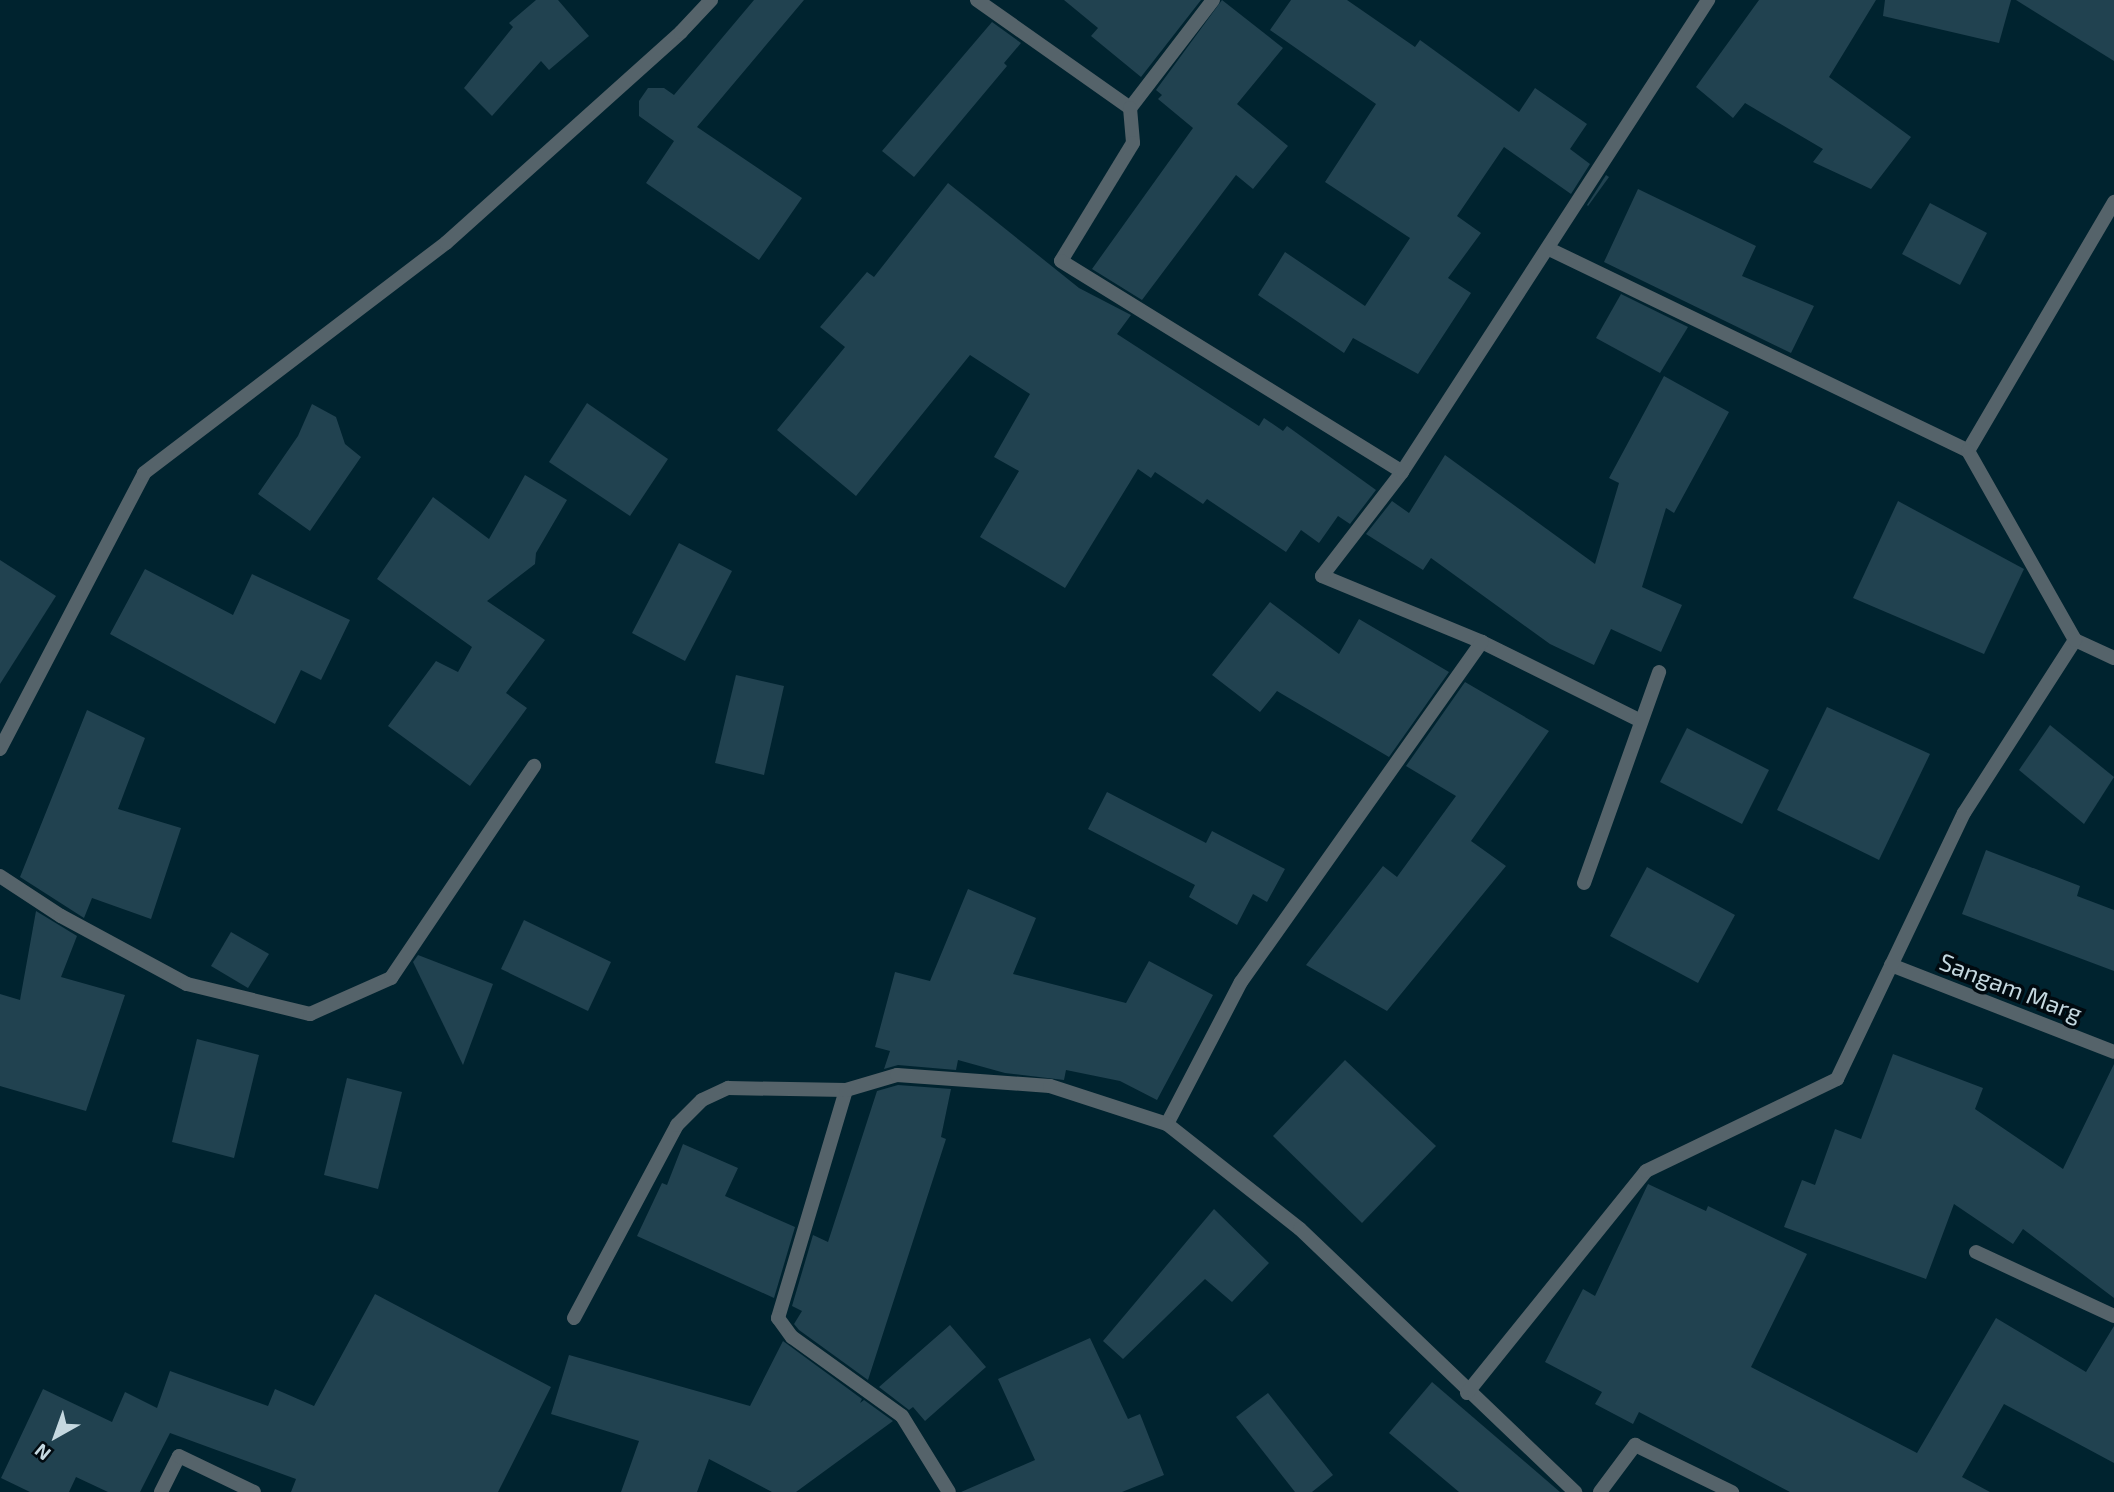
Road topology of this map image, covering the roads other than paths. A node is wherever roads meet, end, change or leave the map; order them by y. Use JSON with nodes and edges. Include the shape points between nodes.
{"nodes":[{"id":1,"x":711,"y":0,"type":"edge"},
{"id":2,"x":977,"y":0,"type":"edge"},
{"id":3,"x":1213,"y":0,"type":"edge"},
{"id":4,"x":1708,"y":0,"type":"edge"},
{"id":5,"x":1130,"y":108,"type":"junction"},
{"id":6,"x":2114,"y":202,"type":"edge"},
{"id":7,"x":1549,"y":249,"type":"junction"},
{"id":8,"x":1968,"y":451,"type":"junction"},
{"id":9,"x":1402,"y":472,"type":"junction"},
{"id":10,"x":2075,"y":640,"type":"junction"},
{"id":11,"x":1482,"y":642,"type":"junction"},
{"id":12,"x":2114,"y":658,"type":"edge"},
{"id":13,"x":1658,"y":672,"type":"dead end"},
{"id":14,"x":1639,"y":720,"type":"junction"},
{"id":15,"x":0,"y":749,"type":"edge"},
{"id":16,"x":534,"y":766,"type":"dead end"},
{"id":17,"x":0,"y":876,"type":"edge"},
{"id":18,"x":1584,"y":883,"type":"dead end"},
{"id":19,"x":1891,"y":965,"type":"junction"},
{"id":20,"x":2114,"y":1052,"type":"edge"},
{"id":21,"x":846,"y":1090,"type":"junction"},
{"id":22,"x":1167,"y":1124,"type":"junction"},
{"id":23,"x":1976,"y":1252,"type":"dead end"},
{"id":24,"x":2114,"y":1316,"type":"edge"},
{"id":25,"x":574,"y":1318,"type":"dead end"},
{"id":26,"x":1467,"y":1393,"type":"junction"},
{"id":27,"x":161,"y":1492,"type":"edge"},
{"id":28,"x":254,"y":1492,"type":"edge"},
{"id":29,"x":949,"y":1492,"type":"edge"},
{"id":30,"x":1576,"y":1492,"type":"edge"},
{"id":31,"x":1600,"y":1492,"type":"edge"},
{"id":32,"x":1732,"y":1492,"type":"edge"}],
"edges":[{"from":1,"to":15,"type":"street","via":[[446,243],[144,473]]},
{"from":2,"to":5,"type":"street"},
{"from":3,"to":5,"type":"street"},
{"from":4,"to":7,"type":"street"},
{"from":5,"to":9,"type":"street","via":[[1133,143],[1061,261]]},
{"from":6,"to":8,"type":"street"},
{"from":7,"to":8,"type":"street"},
{"from":7,"to":9,"type":"street"},
{"from":8,"to":10,"type":"street"},
{"from":9,"to":11,"type":"street","via":[[1322,576]]},
{"from":10,"to":12,"type":"street"},
{"from":10,"to":19,"type":"street","via":[[1964,813]]},
{"from":11,"to":14,"type":"street"},
{"from":11,"to":22,"type":"street","via":[[1241,982]]},
{"from":13,"to":14,"type":"street"},
{"from":14,"to":18,"type":"street"},
{"from":16,"to":17,"type":"street","via":[[391,978],[310,1014],[187,984],[61,916]]},
{"from":19,"to":20,"type":"street","name":"Sangam Marg"},
{"from":19,"to":26,"type":"street","via":[[1837,1079],[1646,1171]]},
{"from":21,"to":22,"type":"street","via":[[897,1075],[1050,1086]]},
{"from":21,"to":25,"type":"street","via":[[728,1087],[702,1100],[677,1125]]},
{"from":21,"to":29,"type":"street","via":[[778,1318],[792,1337],[902,1416]]},
{"from":22,"to":26,"type":"street","via":[[1300,1229]]},
{"from":23,"to":24,"type":"street"},
{"from":26,"to":30,"type":"street"},
{"from":27,"to":28,"type":"street","via":[[179,1457]]},
{"from":31,"to":32,"type":"street","via":[[1635,1445]]}]}
